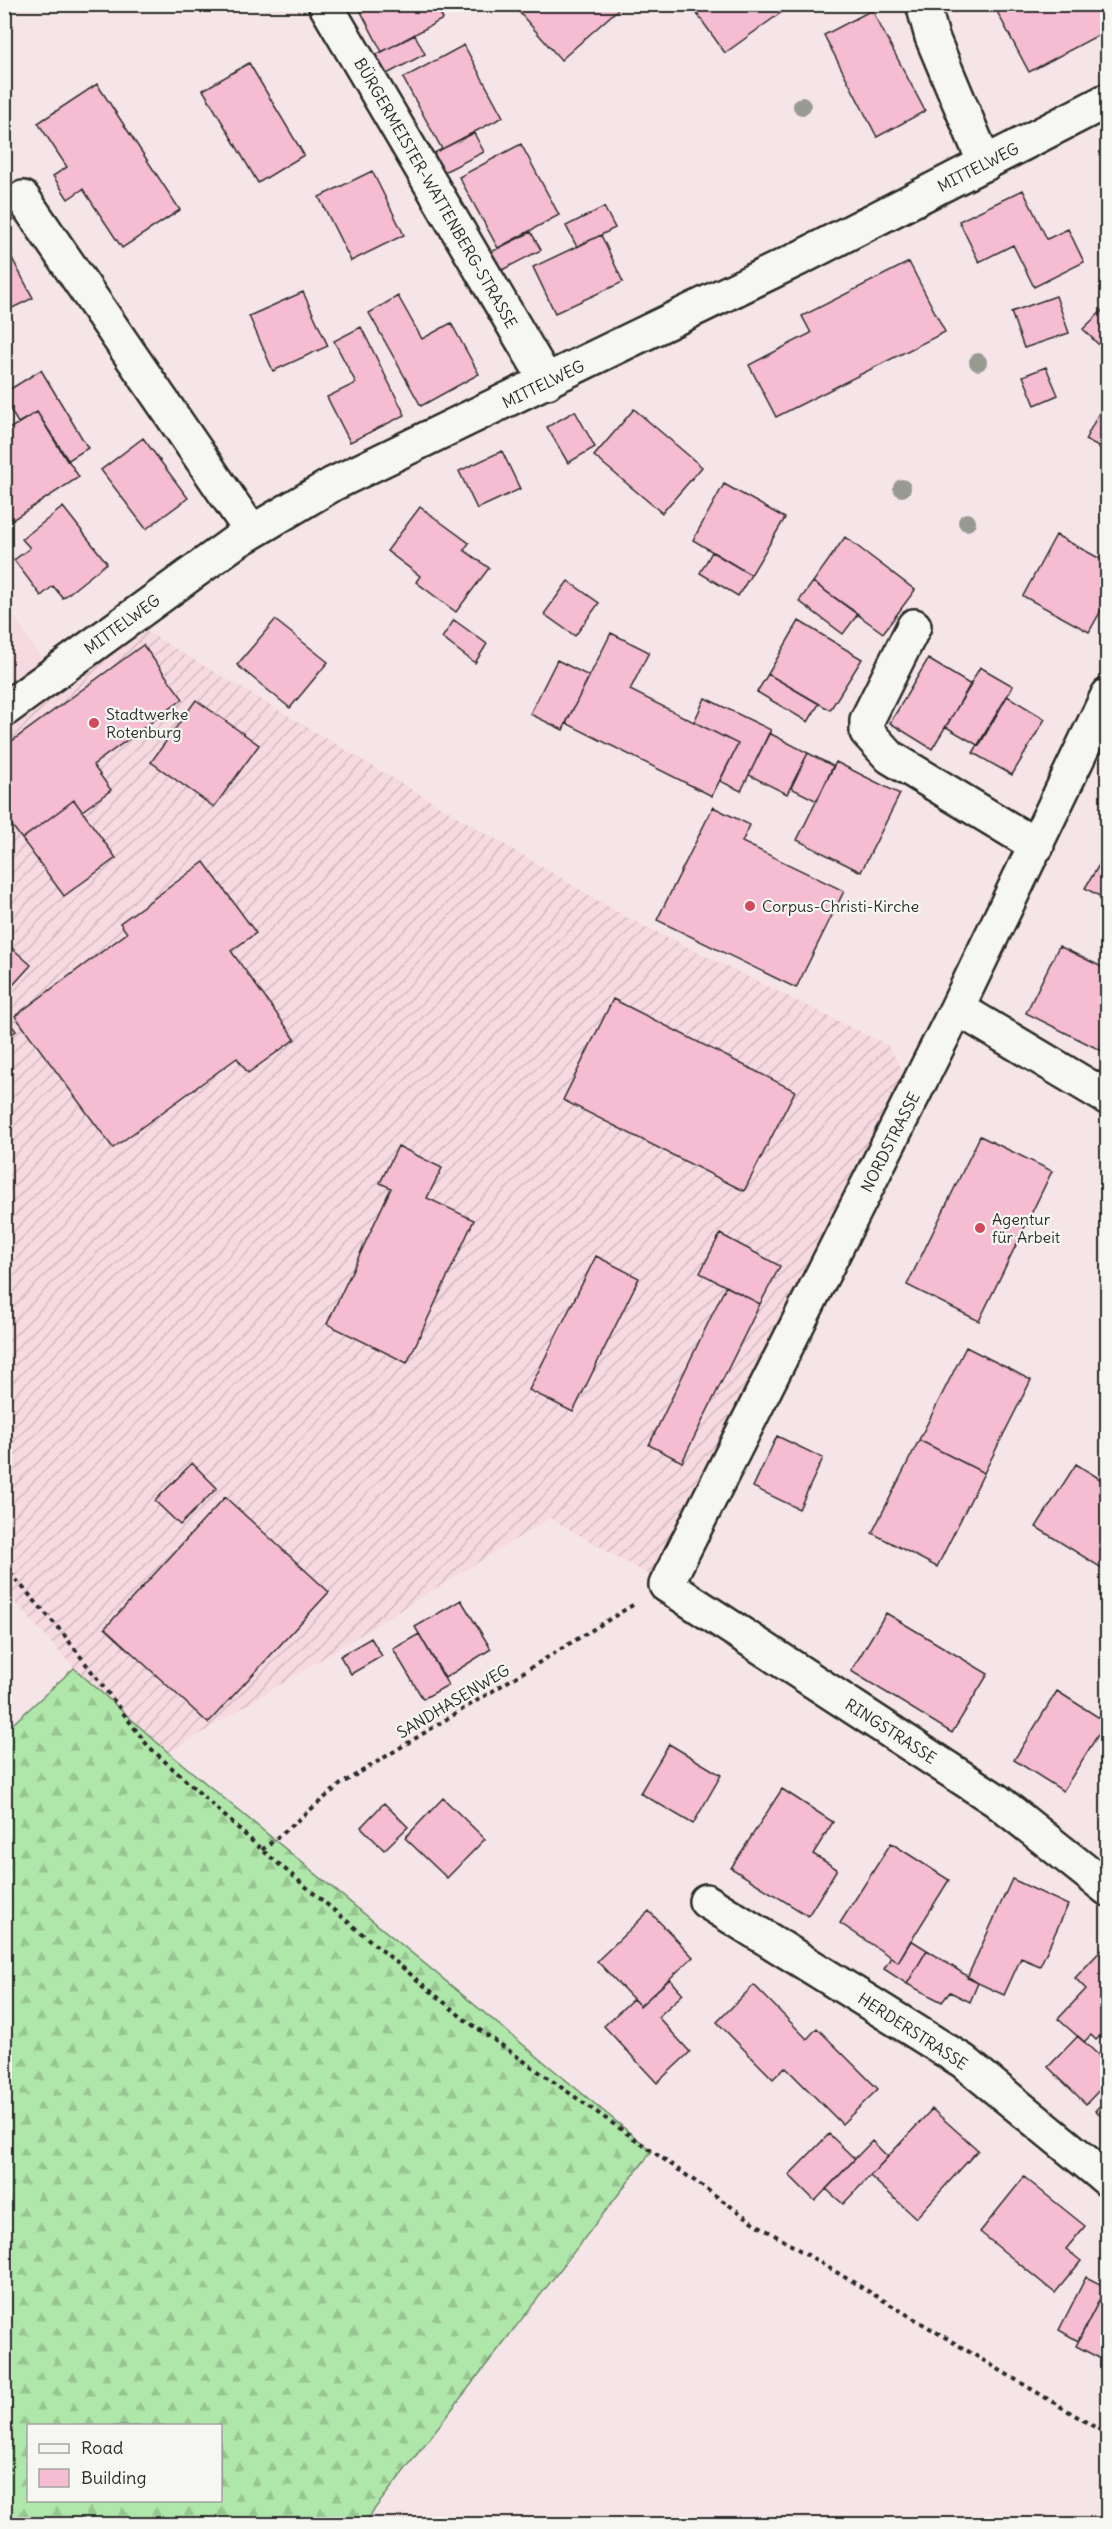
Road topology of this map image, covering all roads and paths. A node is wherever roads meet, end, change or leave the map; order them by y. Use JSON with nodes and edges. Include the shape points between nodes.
{"nodes":[{"id":1,"x":325,"y":4,"type":"edge"},
{"id":2,"x":923,"y":4,"type":"edge"},
{"id":3,"x":1107,"y":100,"type":"edge"},
{"id":4,"x":985,"y":164,"type":"junction"},
{"id":5,"x":23,"y":198,"type":"dead end"},
{"id":6,"x":547,"y":382,"type":"junction"},
{"id":7,"x":251,"y":531,"type":"junction"},
{"id":8,"x":914,"y":626,"type":"dead end"},
{"id":9,"x":1107,"y":695,"type":"edge"},
{"id":10,"x":4,"y":710,"type":"edge"},
{"id":11,"x":1037,"y":846,"type":"junction"},
{"id":12,"x":957,"y":1008,"type":"junction"},
{"id":13,"x":1107,"y":1098,"type":"edge"},
{"id":14,"x":4,"y":1566,"type":"edge"},
{"id":15,"x":666,"y":1585,"type":"junction"},
{"id":16,"x":262,"y":1851,"type":"junction"},
{"id":17,"x":1107,"y":1889,"type":"edge"},
{"id":18,"x":706,"y":1901,"type":"dead end"},
{"id":19,"x":1107,"y":2180,"type":"edge"},
{"id":20,"x":1107,"y":2434,"type":"edge"}],
"edges":[{"from":1,"to":6,"type":"street","name":"BÜRGERMEISTER-WATTENBERG-STRASSE"},
{"from":2,"to":4,"type":"street","via":[[932,37]]},
{"from":3,"to":4,"type":"street","name":"MITTELWEG"},
{"from":4,"to":6,"type":"street","name":"MITTELWEG"},
{"from":5,"to":7,"type":"street"},
{"from":6,"to":7,"type":"street","name":"MITTELWEG","via":[[333,484]]},
{"from":7,"to":10,"type":"street","name":"MITTELWEG"},
{"from":8,"to":11,"type":"street","via":[[867,720],[867,732],[890,757]]},
{"from":9,"to":11,"type":"street","name":"NORDSTRASSE"},
{"from":11,"to":12,"type":"street","name":"NORDSTRASSE"},
{"from":12,"to":13,"type":"street"},
{"from":12,"to":15,"type":"street","name":"NORDSTRASSE"},
{"from":14,"to":16,"type":"path","via":[[62,1632],[148,1746]]},
{"from":15,"to":16,"type":"path","name":"SANDHASENWEG","via":[[341,1784]]},
{"from":15,"to":17,"type":"street","name":"RINGSTRASSE","via":[[996,1800]]},
{"from":16,"to":20,"type":"path","via":[[464,2019],[756,2224]]},
{"from":18,"to":19,"type":"street","name":"HERDERSTRASSE","via":[[963,2061]]}]}
